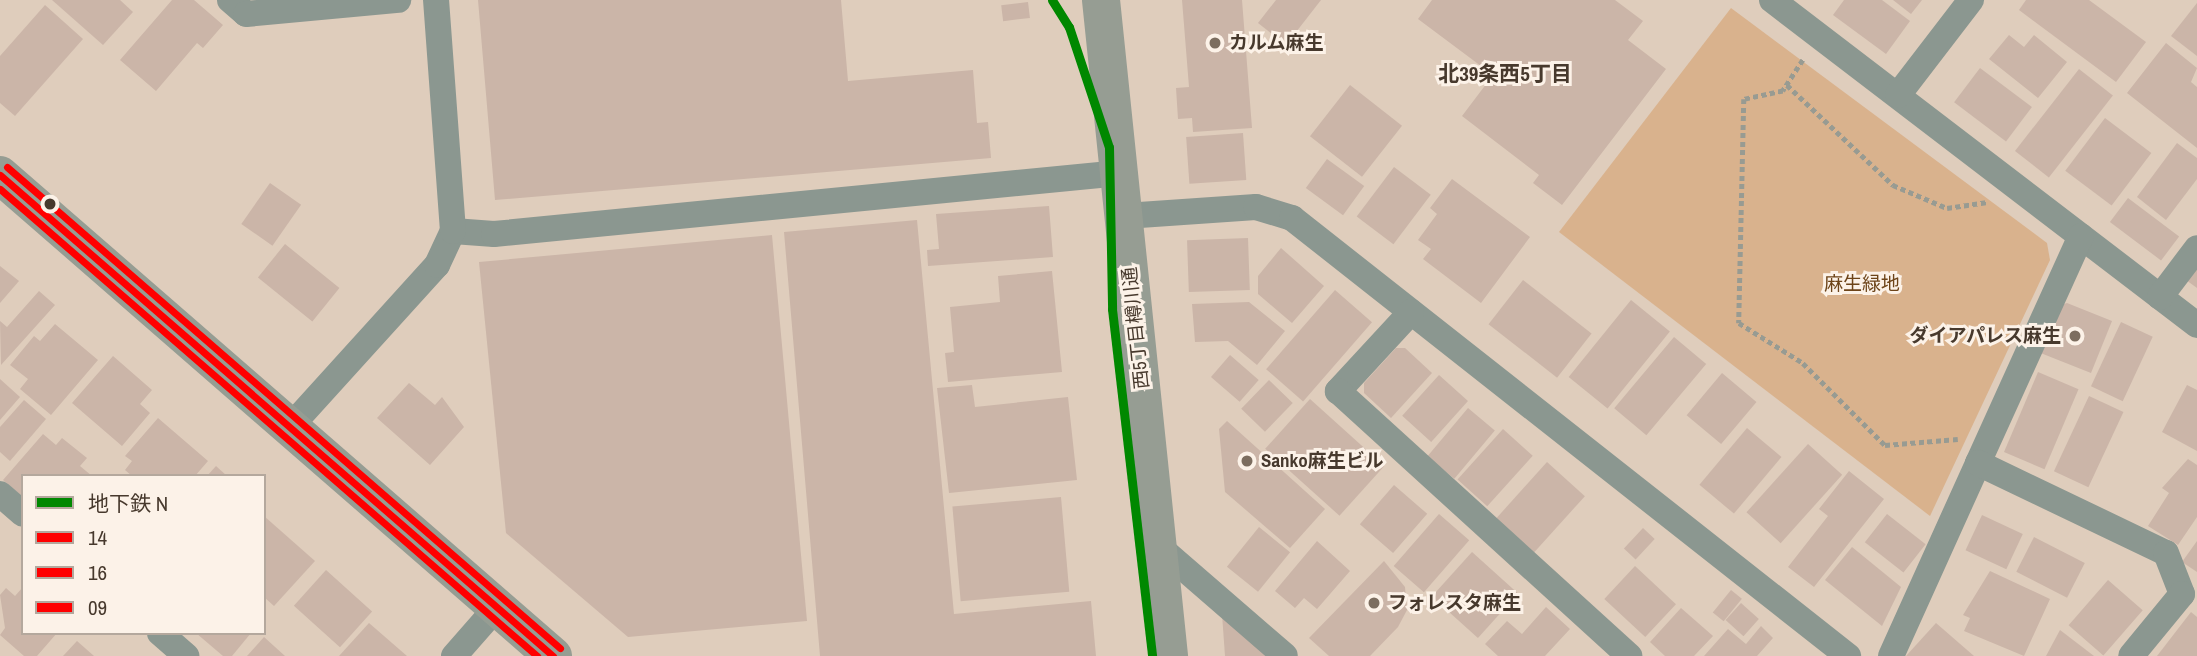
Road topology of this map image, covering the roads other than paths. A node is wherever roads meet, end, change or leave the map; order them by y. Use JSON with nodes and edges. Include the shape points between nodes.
{"nodes":[{"id":1,"x":230,"y":0,"type":"edge"},
{"id":2,"x":398,"y":0,"type":"edge"},
{"id":3,"x":436,"y":0,"type":"edge"},
{"id":4,"x":1101,"y":0,"type":"edge"},
{"id":5,"x":1772,"y":0,"type":"edge"},
{"id":6,"x":1971,"y":0,"type":"edge"},
{"id":7,"x":1898,"y":95,"type":"junction"},
{"id":8,"x":1120,"y":173,"type":"junction"},
{"id":9,"x":0,"y":175,"type":"edge"},
{"id":10,"x":1125,"y":216,"type":"junction"},
{"id":11,"x":453,"y":231,"type":"junction"},
{"id":12,"x":2081,"y":236,"type":"junction"},
{"id":13,"x":2197,"y":248,"type":"edge"},
{"id":14,"x":2160,"y":296,"type":"junction"},
{"id":15,"x":1411,"y":312,"type":"junction"},
{"id":16,"x":2197,"y":325,"type":"edge"},
{"id":17,"x":290,"y":427,"type":"junction"},
{"id":18,"x":1978,"y":463,"type":"junction"},
{"id":19,"x":0,"y":494,"type":"edge"},
{"id":20,"x":21,"y":511,"type":"edge"},
{"id":21,"x":1157,"y":545,"type":"junction"},
{"id":22,"x":497,"y":607,"type":"junction"},
{"id":23,"x":162,"y":635,"type":"edge"},
{"id":24,"x":186,"y":656,"type":"edge"},
{"id":25,"x":454,"y":656,"type":"edge"},
{"id":26,"x":553,"y":656,"type":"edge"},
{"id":27,"x":1169,"y":656,"type":"edge"},
{"id":28,"x":1285,"y":656,"type":"edge"},
{"id":29,"x":1629,"y":656,"type":"edge"},
{"id":30,"x":1848,"y":656,"type":"edge"},
{"id":31,"x":1891,"y":656,"type":"edge"},
{"id":32,"x":2131,"y":656,"type":"edge"}],
"edges":[{"from":1,"to":2,"type":"street","via":[[246,14]]},
{"from":3,"to":11,"type":"street"},
{"from":4,"to":8,"type":"street","name":"西5丁目樽川通"},
{"from":5,"to":7,"type":"street"},
{"from":6,"to":7,"type":"street"},
{"from":7,"to":12,"type":"street"},
{"from":8,"to":10,"type":"street","name":"西5丁目樽川通"},
{"from":8,"to":11,"type":"street","via":[[494,234]]},
{"from":9,"to":17,"type":"street"},
{"from":10,"to":15,"type":"street","via":[[1256,207],[1292,218]]},
{"from":10,"to":21,"type":"street","name":"西5丁目樽川通"},
{"from":11,"to":17,"type":"street","via":[[437,265]]},
{"from":12,"to":14,"type":"street"},
{"from":12,"to":18,"type":"street"},
{"from":13,"to":14,"type":"street"},
{"from":14,"to":16,"type":"street"},
{"from":15,"to":29,"type":"street","via":[[1338,391]]},
{"from":15,"to":30,"type":"street"},
{"from":17,"to":22,"type":"street"},
{"from":18,"to":31,"type":"street"},
{"from":18,"to":32,"type":"street","via":[[2166,553],[2182,594]]},
{"from":19,"to":20,"type":"street"},
{"from":21,"to":27,"type":"street","name":"西5丁目樽川通"},
{"from":21,"to":28,"type":"street"},
{"from":22,"to":25,"type":"street"},
{"from":22,"to":26,"type":"street"},
{"from":23,"to":24,"type":"street"}]}
